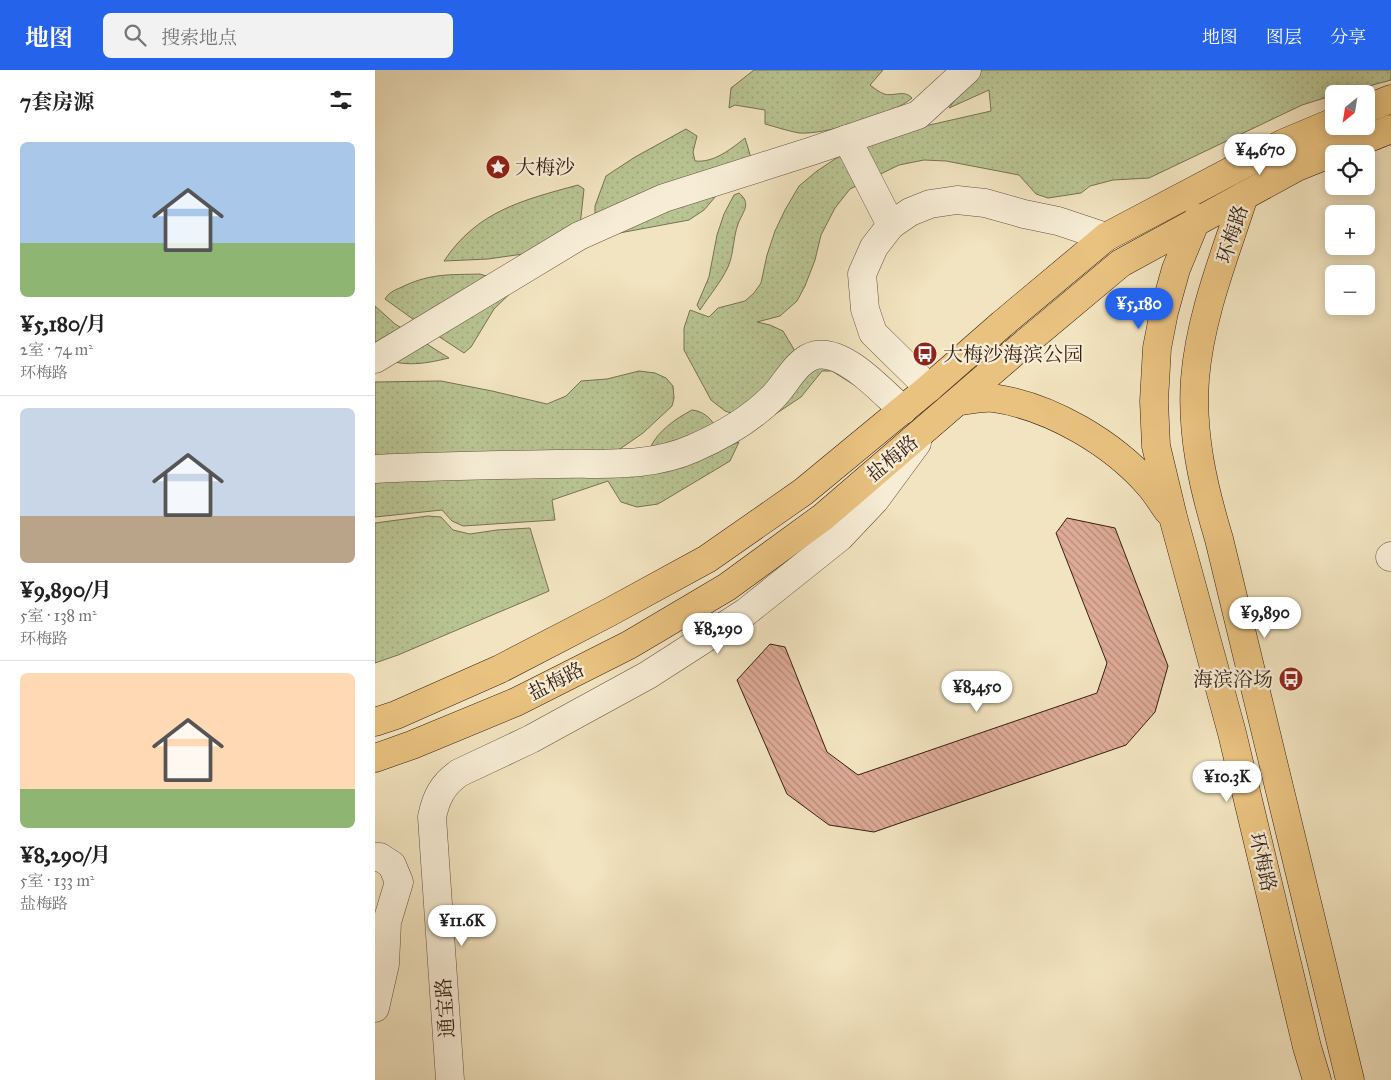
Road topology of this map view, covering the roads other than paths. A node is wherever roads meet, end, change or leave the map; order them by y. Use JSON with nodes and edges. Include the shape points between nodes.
{"nodes":[{"id":1,"x":967,"y":70,"type":"edge"},
{"id":2,"x":1391,"y":99,"type":"edge"},
{"id":3,"x":1375,"y":105,"type":"edge"},
{"id":4,"x":1325,"y":126,"type":"edge"},
{"id":5,"x":1391,"y":129,"type":"edge"},
{"id":6,"x":847,"y":139,"type":"junction"},
{"id":7,"x":1235,"y":169,"type":"junction"},
{"id":8,"x":1244,"y":196,"type":"junction"},
{"id":9,"x":1195,"y":223,"type":"junction"},
{"id":10,"x":891,"y":225,"type":"junction"},
{"id":11,"x":1106,"y":237,"type":"junction"},
{"id":12,"x":375,"y":359,"type":"edge"},
{"id":13,"x":929,"y":388,"type":"junction"},
{"id":14,"x":959,"y":401,"type":"junction"},
{"id":15,"x":903,"y":410,"type":"junction"},
{"id":16,"x":930,"y":426,"type":"junction"},
{"id":17,"x":375,"y":469,"type":"edge"},
{"id":18,"x":1173,"y":517,"type":"junction"},
{"id":19,"x":375,"y":722,"type":"edge"},
{"id":20,"x":375,"y":758,"type":"edge"},
{"id":21,"x":375,"y":857,"type":"edge"},
{"id":22,"x":437,"y":877,"type":"junction"},
{"id":23,"x":399,"y":882,"type":"junction"},
{"id":24,"x":375,"y":1008,"type":"edge"},
{"id":25,"x":450,"y":1080,"type":"edge"},
{"id":26,"x":1317,"y":1080,"type":"edge"},
{"id":27,"x":1350,"y":1080,"type":"edge"}],
"edges":[{"from":1,"to":6,"type":"street","via":[[918,115]]},
{"from":2,"to":3,"type":"main road"},
{"from":4,"to":7,"type":"main road","name":"盐梅路"},
{"from":5,"to":8,"type":"main road","name":"盐梅路","via":[[1297,167]]},
{"from":6,"to":10,"type":"street"},
{"from":6,"to":12,"type":"street","via":[[664,198],[579,236]]},
{"from":7,"to":8,"type":"street","name":"环梅路"},
{"from":7,"to":9,"type":"main road","name":"环梅路"},
{"from":7,"to":11,"type":"main road","name":"盐梅路"},
{"from":8,"to":9,"type":"main road","name":"盐梅路"},
{"from":8,"to":27,"type":"main road","name":"环梅路","via":[[1199,348],[1194,404],[1198,455]]},
{"from":9,"to":14,"type":"main road","name":"盐梅路","via":[[1121,263]]},
{"from":9,"to":18,"type":"main road","name":"环梅路","via":[[1176,269],[1157,348],[1156,446]]},
{"from":10,"to":11,"type":"street","via":[[930,204],[957,200],[985,203],[1058,221]]},
{"from":10,"to":13,"type":"street","via":[[874,247],[862,274],[865,309],[873,334]]},
{"from":11,"to":13,"type":"main road","name":"盐梅路"},
{"from":13,"to":15,"type":"main road","name":"盐梅路"},
{"from":14,"to":16,"type":"main road","name":"盐梅路"},
{"from":14,"to":18,"type":"main road","via":[[991,398],[1025,405],[1058,418],[1125,462],[1150,486]]},
{"from":15,"to":17,"type":"street","via":[[866,376],[843,361],[830,355],[815,355],[804,362],[773,396],[731,428],[695,448],[660,460],[628,464]]},
{"from":15,"to":19,"type":"main road","name":"盐梅路","via":[[803,492],[707,559],[500,669]]},
{"from":16,"to":20,"type":"main road","name":"盐梅路","via":[[823,517],[727,587],[629,645],[516,702]]},
{"from":16,"to":22,"type":"street","name":"通宝路","via":[[875,500],[840,537],[746,612],[648,675],[449,780],[439,793],[433,817]]},
{"from":18,"to":26,"type":"main road","name":"环梅路","via":[[1232,733]]},
{"from":21,"to":23,"type":"street","via":[[392,865]]},
{"from":22,"to":23,"type":"street"},
{"from":22,"to":25,"type":"street","name":"通宝路"},
{"from":23,"to":24,"type":"street","via":[[387,922],[385,964]]}]}
